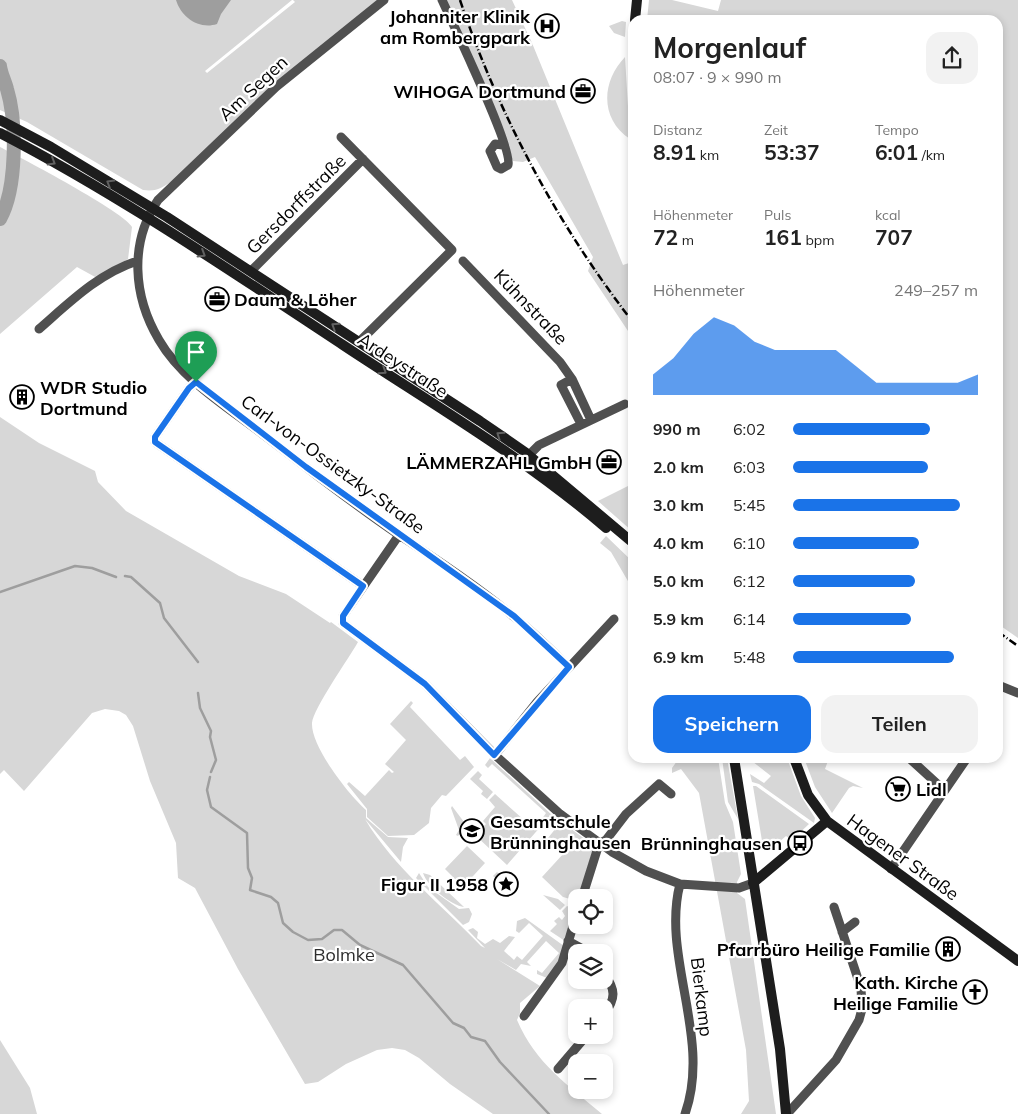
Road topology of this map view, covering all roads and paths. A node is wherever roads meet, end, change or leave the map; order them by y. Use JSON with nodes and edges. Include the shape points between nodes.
{"nodes":[{"id":1,"x":384,"y":0,"type":"edge"},
{"id":2,"x":442,"y":0,"type":"edge"},
{"id":3,"x":637,"y":0,"type":"edge"},
{"id":4,"x":636,"y":15,"type":"edge"},
{"id":5,"x":0,"y":120,"type":"edge"},
{"id":6,"x":0,"y":133,"type":"edge"},
{"id":7,"x":341,"y":136,"type":"dead end"},
{"id":8,"x":503,"y":145,"type":"dead end"},
{"id":9,"x":363,"y":159,"type":"junction"},
{"id":10,"x":152,"y":208,"type":"junction"},
{"id":11,"x":146,"y":219,"type":"junction"},
{"id":12,"x":137,"y":261,"type":"junction"},
{"id":13,"x":463,"y":261,"type":"dead end"},
{"id":14,"x":251,"y":271,"type":"junction"},
{"id":15,"x":40,"y":329,"type":"dead end"},
{"id":16,"x":359,"y":342,"type":"junction"},
{"id":17,"x":572,"y":379,"type":"junction"},
{"id":18,"x":196,"y":382,"type":"junction"},
{"id":19,"x":625,"y":404,"type":"dead end"},
{"id":20,"x":591,"y":420,"type":"junction"},
{"id":21,"x":581,"y":424,"type":"junction"},
{"id":22,"x":525,"y":458,"type":"junction"},
{"id":23,"x":399,"y":535,"type":"junction"},
{"id":24,"x":628,"y":539,"type":"edge"},
{"id":25,"x":628,"y":547,"type":"edge"},
{"id":26,"x":363,"y":586,"type":"junction"},
{"id":27,"x":614,"y":619,"type":"dead end"},
{"id":28,"x":569,"y":667,"type":"junction"},
{"id":29,"x":1003,"y":687,"type":"edge"},
{"id":30,"x":1018,"y":693,"type":"edge"},
{"id":31,"x":494,"y":755,"type":"junction"},
{"id":32,"x":735,"y":763,"type":"edge"},
{"id":33,"x":796,"y":763,"type":"edge"},
{"id":34,"x":914,"y":763,"type":"edge"},
{"id":35,"x":963,"y":763,"type":"edge"},
{"id":36,"x":944,"y":790,"type":"junction"},
{"id":37,"x":671,"y":794,"type":"dead end"},
{"id":38,"x":827,"y":821,"type":"junction"},
{"id":39,"x":598,"y":844,"type":"junction"},
{"id":40,"x":891,"y":869,"type":"junction"},
{"id":41,"x":754,"y":883,"type":"junction"},
{"id":42,"x":680,"y":884,"type":"junction"},
{"id":43,"x":585,"y":889,"type":"edge"},
{"id":44,"x":834,"y":907,"type":"dead end"},
{"id":45,"x":855,"y":922,"type":"dead end"},
{"id":46,"x":842,"y":932,"type":"junction"},
{"id":47,"x":570,"y":934,"type":"edge"},
{"id":48,"x":568,"y":942,"type":"junction"},
{"id":49,"x":572,"y":944,"type":"edge"},
{"id":50,"x":1018,"y":961,"type":"edge"},
{"id":51,"x":613,"y":987,"type":"edge"},
{"id":52,"x":613,"y":1000,"type":"edge"},
{"id":53,"x":524,"y":1016,"type":"dead end"},
{"id":54,"x":579,"y":1044,"type":"edge"},
{"id":55,"x":558,"y":1069,"type":"dead end"},
{"id":56,"x":685,"y":1114,"type":"edge"},
{"id":57,"x":786,"y":1114,"type":"edge"}],
"edges":[{"from":1,"to":10,"type":"street","name":"Am Segen","via":[[276,88]]},
{"from":2,"to":8,"type":"street"},
{"from":3,"to":4,"type":"main road"},
{"from":10,"to":5,"type":"main road","name":"Ardeystraße","one_way":true},
{"from":6,"to":11,"type":"main road","name":"Ardeystraße","one_way":true},
{"from":7,"to":9,"type":"street","name":"Gersdorffstraße"},
{"from":9,"to":14,"type":"street","name":"Gersdorffstraße"},
{"from":9,"to":16,"type":"street","name":"Gersdorffstraße","via":[[452,250]]},
{"from":10,"to":11,"type":"street"},
{"from":10,"to":14,"type":"main road","name":"Ardeystraße"},
{"from":11,"to":12,"type":"street","name":"Carl-von-Ossietzky-Straße"},
{"from":11,"to":22,"type":"main road","name":"Ardeystraße","one_way":true},
{"from":12,"to":15,"type":"street","via":[[100,276]]},
{"from":12,"to":18,"type":"street","name":"Carl-von-Ossietzky-Straße","via":[[140,291],[149,320],[174,360]]},
{"from":13,"to":17,"type":"street","name":"Kühnstraße","via":[[544,343]]},
{"from":16,"to":14,"type":"main road","name":"Ardeystraße","one_way":true},
{"from":22,"to":16,"type":"main road","name":"Ardeystraße","one_way":true},
{"from":17,"to":20,"type":"street","name":"Kühnstraße"},
{"from":17,"to":21,"type":"street","via":[[561,385]]},
{"from":18,"to":23,"type":"street","name":"Carl-von-Ossietzky-Straße"},
{"from":18,"to":26,"type":"street","via":[[160,429],[155,442]]},
{"from":19,"to":20,"type":"street"},
{"from":20,"to":21,"type":"street"},
{"from":21,"to":22,"type":"street","via":[[539,445]]},
{"from":22,"to":24,"type":"main road","name":"Ardeystraße"},
{"from":22,"to":25,"type":"main road","name":"Ardeystraße"},
{"from":23,"to":26,"type":"street"},
{"from":23,"to":28,"type":"street","name":"Carl-von-Ossietzky-Straße","via":[[514,616]]},
{"from":26,"to":31,"type":"street","via":[[343,616],[343,623],[425,684]]},
{"from":27,"to":28,"type":"street"},
{"from":28,"to":31,"type":"street"},
{"from":29,"to":30,"type":"street"},
{"from":31,"to":39,"type":"street"},
{"from":32,"to":41,"type":"main road"},
{"from":33,"to":38,"type":"main road","name":"Hagener Straße","via":[[808,795]]},
{"from":34,"to":36,"type":"street"},
{"from":35,"to":36,"type":"street"},
{"from":36,"to":40,"type":"street"},
{"from":37,"to":39,"type":"street","via":[[659,784],[626,814],[606,840]]},
{"from":38,"to":40,"type":"main road","name":"Hagener Straße"},
{"from":38,"to":41,"type":"main road"},
{"from":39,"to":42,"type":"street","via":[[646,871]]},
{"from":39,"to":43,"type":"street"},
{"from":40,"to":50,"type":"main road","name":"Hagener Straße"},
{"from":41,"to":42,"type":"street","via":[[739,888]]},
{"from":41,"to":57,"type":"main road","via":[[780,1049]]},
{"from":42,"to":56,"type":"street","name":"Bierkamp","via":[[675,917],[694,1059],[693,1083]]},
{"from":44,"to":46,"type":"street"},
{"from":45,"to":46,"type":"street"},
{"from":46,"to":57,"type":"street","via":[[863,998],[859,1020],[830,1068]]},
{"from":47,"to":48,"type":"street"},
{"from":48,"to":49,"type":"street"},
{"from":48,"to":53,"type":"street","via":[[562,963]]},
{"from":51,"to":52,"type":"street"},
{"from":54,"to":55,"type":"street"}]}
